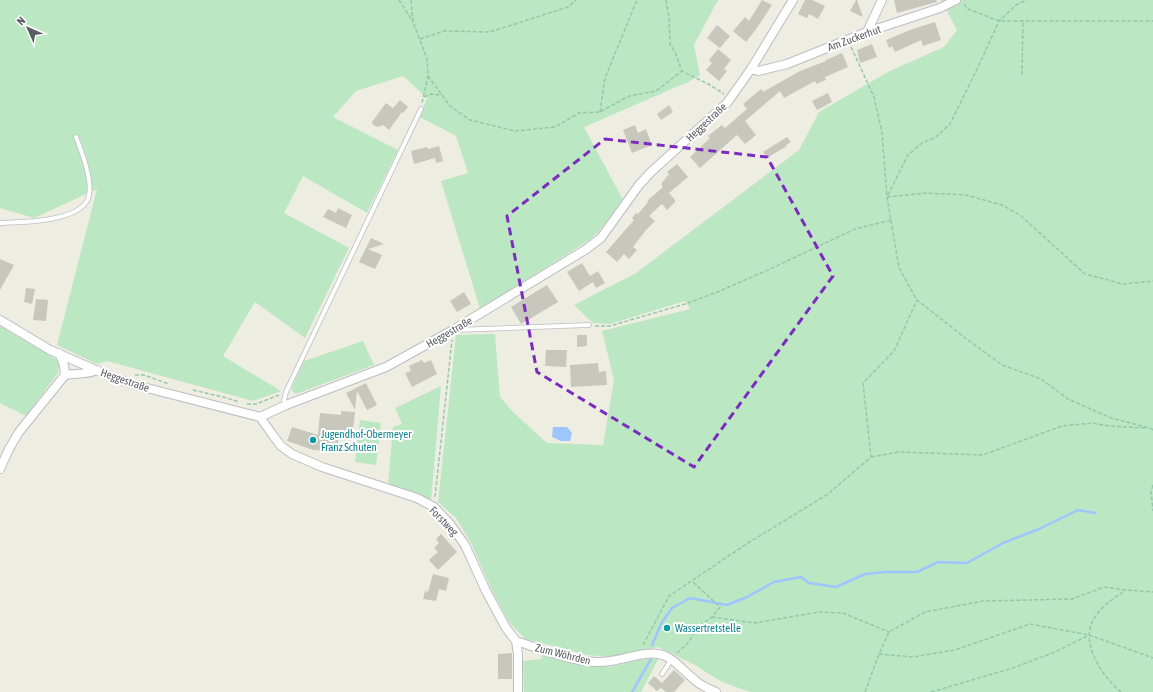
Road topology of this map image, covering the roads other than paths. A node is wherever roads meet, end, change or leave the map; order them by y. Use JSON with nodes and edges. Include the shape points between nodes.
{"nodes":[{"id":1,"x":793,"y":0,"type":"edge"},
{"id":2,"x":882,"y":0,"type":"edge"},
{"id":3,"x":956,"y":0,"type":"edge"},
{"id":4,"x":867,"y":32,"type":"junction"},
{"id":5,"x":751,"y":69,"type":"junction"},
{"id":6,"x":420,"y":109,"type":"road end"},
{"id":7,"x":76,"y":137,"type":"dead end"},
{"id":8,"x":0,"y":223,"type":"edge"},
{"id":9,"x":0,"y":320,"type":"edge"},
{"id":10,"x":589,"y":325,"type":"road end"},
{"id":11,"x":453,"y":330,"type":"junction"},
{"id":12,"x":59,"y":353,"type":"junction"},
{"id":13,"x":97,"y":370,"type":"junction"},
{"id":14,"x":65,"y":375,"type":"junction"},
{"id":15,"x":286,"y":405,"type":"junction"},
{"id":16,"x":260,"y":417,"type":"junction"},
{"id":17,"x":0,"y":469,"type":"edge"},
{"id":18,"x":516,"y":641,"type":"junction"},
{"id":19,"x":671,"y":660,"type":"junction"},
{"id":20,"x":662,"y":674,"type":"dead end"},
{"id":21,"x":518,"y":692,"type":"edge"},
{"id":22,"x":716,"y":692,"type":"edge"}],
"edges":[{"from":1,"to":5,"type":"street","name":"Heggestraße"},
{"from":2,"to":4,"type":"street"},
{"from":3,"to":4,"type":"street","name":"Am Zuckerhut","via":[[940,8]]},
{"from":4,"to":5,"type":"street","name":"Am Zuckerhut","via":[[787,64],[758,71]]},
{"from":5,"to":11,"type":"street","name":"Heggestraße","via":[[727,103],[638,185],[601,238]]},
{"from":6,"to":15,"type":"lane","via":[[286,392]]},
{"from":7,"to":8,"type":"lane","via":[[89,178],[88,198],[82,208],[62,217]]},
{"from":9,"to":12,"type":"street","name":"Heggestraße"},
{"from":10,"to":11,"type":"lane"},
{"from":11,"to":15,"type":"street","name":"Heggestraße","via":[[386,367]]},
{"from":12,"to":13,"type":"street","name":"Heggestraße"},
{"from":12,"to":14,"type":"street"},
{"from":13,"to":14,"type":"street","via":[[91,373]]},
{"from":13,"to":16,"type":"street","name":"Heggestraße","via":[[139,386]]},
{"from":14,"to":17,"type":"street","via":[[19,432]]},
{"from":15,"to":16,"type":"street","name":"Heggestraße"},
{"from":16,"to":18,"type":"street","name":"Forstweg","via":[[281,446],[292,454],[322,467],[417,498],[434,507],[465,545],[486,591]]},
{"from":18,"to":19,"type":"street","name":"Zum Wöhrden","via":[[597,662],[610,662],[649,653]]},
{"from":18,"to":21,"type":"street"},
{"from":19,"to":20,"type":"lane"},
{"from":19,"to":22,"type":"street","name":"Zum Wöhrden","via":[[702,686]]}]}
